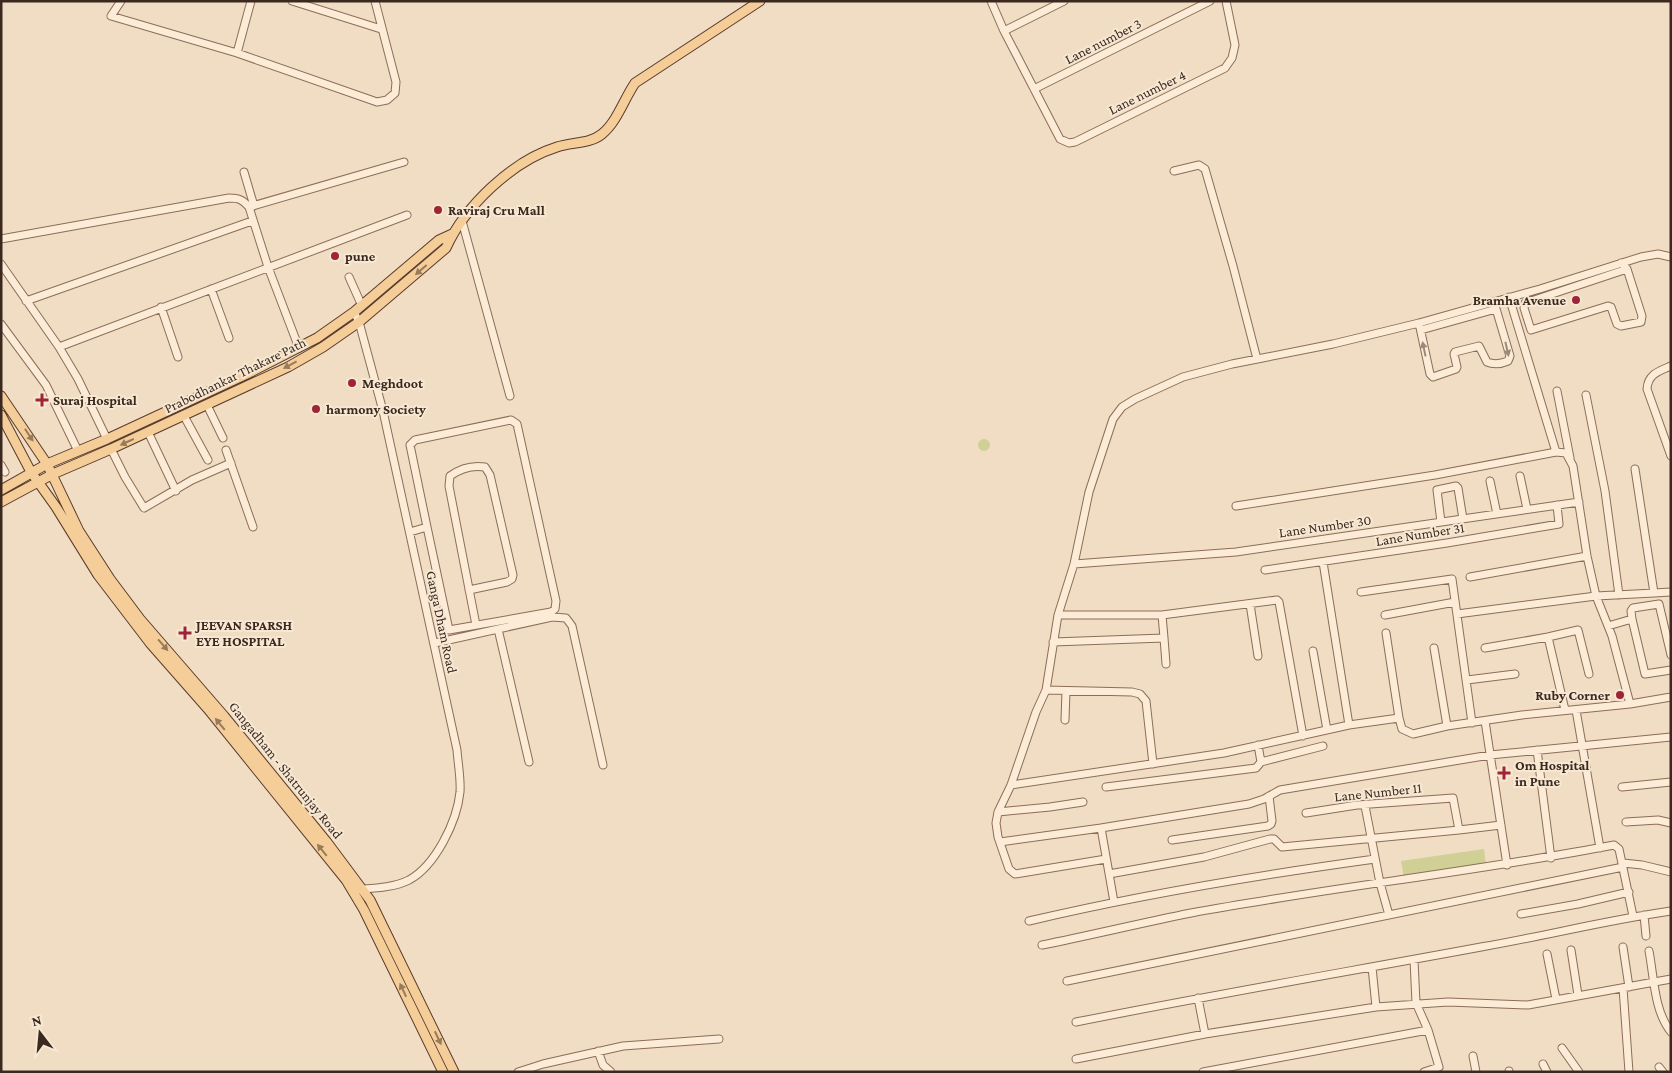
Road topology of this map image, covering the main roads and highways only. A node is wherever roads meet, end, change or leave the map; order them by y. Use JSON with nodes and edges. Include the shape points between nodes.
{"nodes":[{"id":1,"x":760,"y":1,"type":"edge"},
{"id":2,"x":452,"y":234,"type":"junction"},
{"id":3,"x":1,"y":396,"type":"edge"},
{"id":4,"x":1,"y":415,"type":"edge"},
{"id":5,"x":48,"y":464,"type":"junction"},
{"id":6,"x":31,"y":472,"type":"junction"},
{"id":7,"x":53,"y":474,"type":"junction"},
{"id":8,"x":37,"y":482,"type":"junction"},
{"id":9,"x":1,"y":490,"type":"edge"},
{"id":10,"x":1,"y":502,"type":"edge"},
{"id":11,"x":359,"y":891,"type":"junction"},
{"id":12,"x":443,"y":1072,"type":"edge"},
{"id":13,"x":454,"y":1072,"type":"edge"}],
"edges":[{"from":1,"to":2,"type":"main road","name":"Prabodhankar Thakare Path","via":[[635,83],[612,124],[601,135],[557,147],[523,163],[503,177]]},
{"from":2,"to":5,"type":"main road","name":"Prabodhankar Thakare Path","via":[[439,240],[362,306],[317,338],[276,360]]},
{"from":2,"to":7,"type":"main road","name":"Prabodhankar Thakare Path","one_way":true,"via":[[446,248],[360,322],[323,347],[184,416]]},
{"from":3,"to":5,"type":"main road","name":"Gangadham - Shatrunjay Road","one_way":true},
{"from":4,"to":6,"type":"main road","name":"Gangadham - Shatrunjay Road"},
{"from":5,"to":6,"type":"main road","name":"Prabodhankar Thakare Path"},
{"from":5,"to":7,"type":"main road","name":"Gangadham - Shatrunjay Road"},
{"from":6,"to":8,"type":"main road","name":"Gangadham - Shatrunjay Road"},
{"from":6,"to":9,"type":"main road","name":"Prabodhankar Thakare Path"},
{"from":7,"to":8,"type":"main road","name":"Prabodhankar Thakare Path"},
{"from":7,"to":11,"type":"main road","name":"Gangadham - Shatrunjay Road","one_way":true,"via":[[79,531],[110,579],[326,841]]},
{"from":8,"to":10,"type":"main road","name":"Prabodhankar Thakare Path"},
{"from":11,"to":8,"type":"main road","name":"Gangadham - Shatrunjay Road","one_way":true,"via":[[346,880],[150,643],[98,575]]},
{"from":12,"to":11,"type":"main road","name":"Gangadham - Shatrunjay Road","one_way":true},
{"from":11,"to":13,"type":"main road","name":"Gangadham - Shatrunjay Road","one_way":true,"via":[[370,900]]}]}
